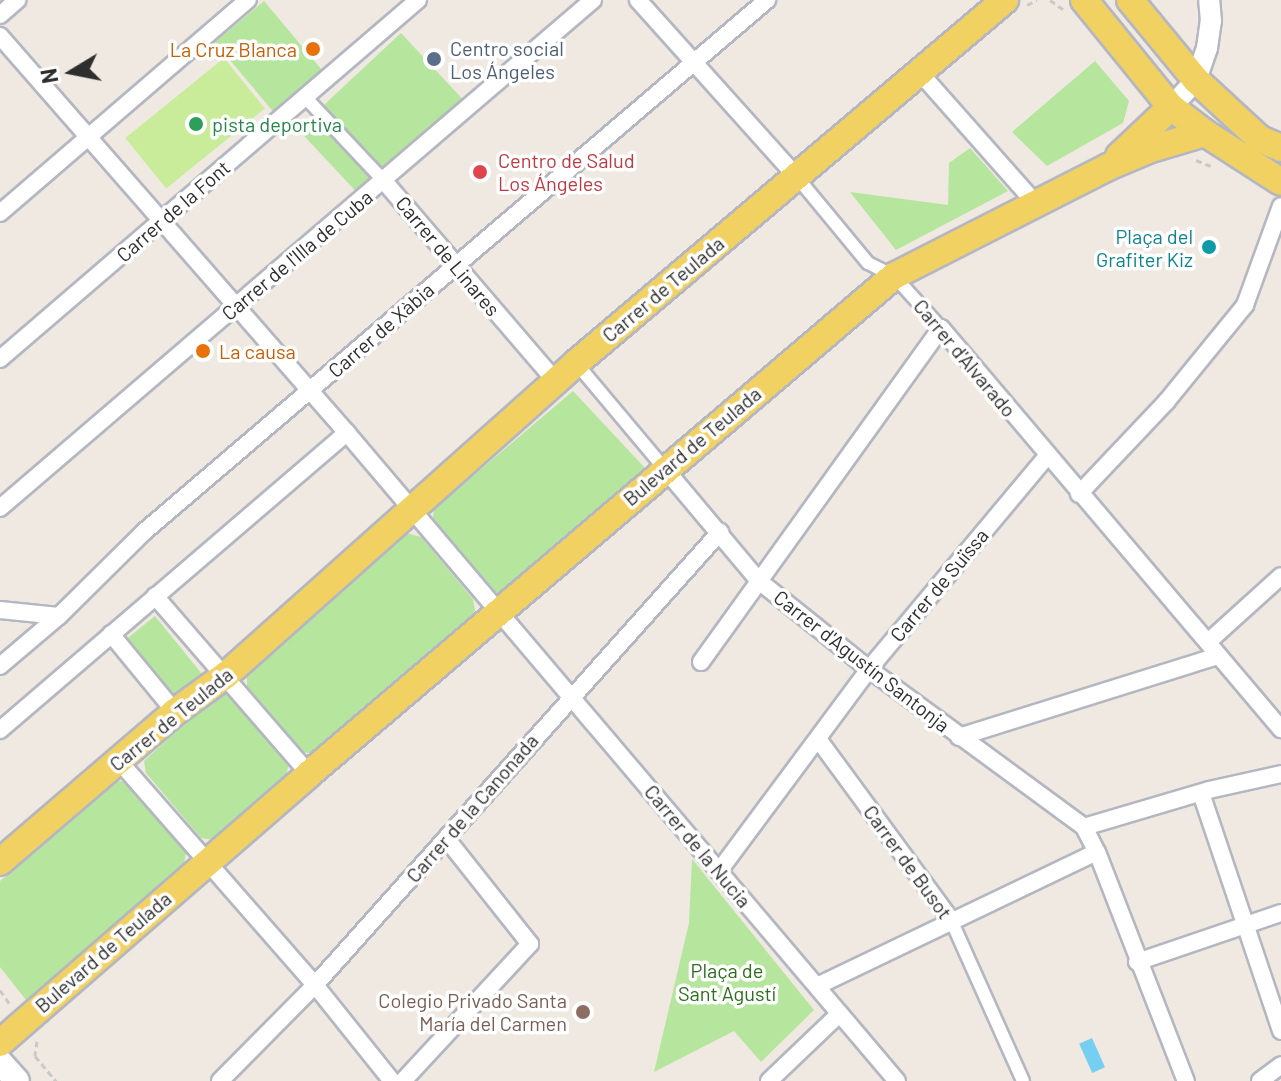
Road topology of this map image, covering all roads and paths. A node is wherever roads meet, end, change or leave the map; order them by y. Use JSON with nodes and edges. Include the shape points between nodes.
{"nodes":[{"id":1,"x":17,"y":0,"type":"edge"},
{"id":2,"x":248,"y":0,"type":"edge"},
{"id":3,"x":418,"y":0,"type":"edge"},
{"id":4,"x":593,"y":0,"type":"edge"},
{"id":5,"x":638,"y":0,"type":"edge"},
{"id":6,"x":767,"y":0,"type":"edge"},
{"id":7,"x":1005,"y":0,"type":"edge"},
{"id":8,"x":1084,"y":0,"type":"edge"},
{"id":9,"x":1130,"y":0,"type":"edge"},
{"id":10,"x":1209,"y":0,"type":"edge"},
{"id":11,"x":0,"y":15,"type":"edge"},
{"id":12,"x":0,"y":36,"type":"edge"},
{"id":13,"x":695,"y":62,"type":"junction"},
{"id":14,"x":921,"y":74,"type":"junction"},
{"id":15,"x":1196,"y":80,"type":"junction"},
{"id":16,"x":305,"y":97,"type":"junction"},
{"id":17,"x":1171,"y":107,"type":"junction"},
{"id":18,"x":1205,"y":133,"type":"junction"},
{"id":19,"x":87,"y":139,"type":"junction"},
{"id":20,"x":1281,"y":148,"type":"edge"},
{"id":21,"x":1108,"y":167,"type":"junction"},
{"id":22,"x":796,"y":176,"type":"junction"},
{"id":23,"x":384,"y":181,"type":"junction"},
{"id":24,"x":1281,"y":182,"type":"edge"},
{"id":25,"x":1035,"y":203,"type":"junction"},
{"id":26,"x":1281,"y":206,"type":"edge"},
{"id":27,"x":0,"y":213,"type":"edge"},
{"id":28,"x":161,"y":220,"type":"junction"},
{"id":29,"x":455,"y":266,"type":"junction"},
{"id":30,"x":894,"y":276,"type":"junction"},
{"id":31,"x":237,"y":306,"type":"junction"},
{"id":32,"x":941,"y":328,"type":"junction"},
{"id":33,"x":0,"y":359,"type":"edge"},
{"id":34,"x":576,"y":363,"type":"junction"},
{"id":35,"x":556,"y":382,"type":"junction"},
{"id":36,"x":310,"y":391,"type":"junction"},
{"id":37,"x":347,"y":433,"type":"junction"},
{"id":38,"x":1047,"y":456,"type":"junction"},
{"id":39,"x":665,"y":469,"type":"junction"},
{"id":40,"x":1079,"y":494,"type":"junction"},
{"id":41,"x":0,"y":508,"type":"edge"},
{"id":42,"x":411,"y":510,"type":"junction"},
{"id":43,"x":720,"y":532,"type":"junction"},
{"id":44,"x":1281,"y":576,"type":"edge"},
{"id":45,"x":759,"y":581,"type":"junction"},
{"id":46,"x":155,"y":596,"type":"junction"},
{"id":47,"x":0,"y":610,"type":"edge"},
{"id":48,"x":497,"y":613,"type":"junction"},
{"id":49,"x":59,"y":616,"type":"junction"},
{"id":50,"x":111,"y":634,"type":"junction"},
{"id":51,"x":1212,"y":649,"type":"junction"},
{"id":52,"x":701,"y":662,"type":"dead end"},
{"id":53,"x":0,"y":666,"type":"edge"},
{"id":54,"x":869,"y":669,"type":"junction"},
{"id":55,"x":226,"y":675,"type":"junction"},
{"id":56,"x":570,"y":696,"type":"junction"},
{"id":57,"x":175,"y":712,"type":"junction"},
{"id":58,"x":1281,"y":729,"type":"edge"},
{"id":59,"x":0,"y":730,"type":"edge"},
{"id":60,"x":959,"y":737,"type":"junction"},
{"id":61,"x":818,"y":739,"type":"junction"},
{"id":62,"x":119,"y":761,"type":"junction"},
{"id":63,"x":309,"y":774,"type":"junction"},
{"id":64,"x":1281,"y":774,"type":"edge"},
{"id":65,"x":1201,"y":793,"type":"junction"},
{"id":66,"x":1084,"y":827,"type":"junction"},
{"id":67,"x":446,"y":838,"type":"junction"},
{"id":68,"x":1097,"y":852,"type":"junction"},
{"id":69,"x":0,"y":862,"type":"edge"},
{"id":70,"x":208,"y":862,"type":"junction"},
{"id":71,"x":719,"y":871,"type":"junction"},
{"id":72,"x":1281,"y":913,"type":"edge"},
{"id":73,"x":951,"y":920,"type":"junction"},
{"id":74,"x":1244,"y":926,"type":"junction"},
{"id":75,"x":1137,"y":962,"type":"junction"},
{"id":76,"x":315,"y":985,"type":"junction"},
{"id":77,"x":817,"y":986,"type":"junction"},
{"id":78,"x":839,"y":1014,"type":"junction"},
{"id":79,"x":1281,"y":1031,"type":"edge"},
{"id":80,"x":0,"y":1043,"type":"edge"},
{"id":81,"x":0,"y":1062,"type":"edge"},
{"id":82,"x":1281,"y":1065,"type":"edge"},
{"id":83,"x":17,"y":1081,"type":"edge"},
{"id":84,"x":220,"y":1081,"type":"edge"},
{"id":85,"x":392,"y":1081,"type":"edge"},
{"id":86,"x":403,"y":1081,"type":"edge"},
{"id":87,"x":769,"y":1081,"type":"edge"},
{"id":88,"x":897,"y":1081,"type":"edge"},
{"id":89,"x":1023,"y":1081,"type":"edge"},
{"id":90,"x":1186,"y":1081,"type":"edge"},
{"id":91,"x":1260,"y":1081,"type":"edge"}],
"edges":[{"from":1,"to":11,"type":"street"},
{"from":2,"to":19,"type":"street"},
{"from":3,"to":16,"type":"street","name":"Carrer de la Font"},
{"from":4,"to":23,"type":"street","name":"Carrer de l'Illa de Cuba"},
{"from":5,"to":13,"type":"street","name":"Carrer d'Alvarado"},
{"from":6,"to":13,"type":"street","name":"Carrer de Xàbia"},
{"from":7,"to":14,"type":"main road","name":"Carrer de Teulada"},
{"from":8,"to":17,"type":"main road"},
{"from":9,"to":15,"type":"main road"},
{"from":10,"to":15,"type":"street","via":[[1207,48]]},
{"from":12,"to":19,"type":"street"},
{"from":13,"to":22,"type":"street","name":"Carrer d'Alvarado"},
{"from":13,"to":29,"type":"street","name":"Carrer de Xàbia"},
{"from":14,"to":22,"type":"main road","name":"Carrer de Teulada"},
{"from":14,"to":25,"type":"street"},
{"from":15,"to":17,"type":"street","name":"Bulevard de Teulada"},
{"from":15,"to":20,"type":"main road","via":[[1260,139]]},
{"from":16,"to":23,"type":"street","name":"Carrer de Linares"},
{"from":16,"to":28,"type":"street","name":"Carrer de la Font"},
{"from":17,"to":18,"type":"main road"},
{"from":17,"to":21,"type":"main road","name":"Bulevard de Teulada"},
{"from":18,"to":21,"type":"main road","name":"Bulevard de Teulada"},
{"from":18,"to":24,"type":"main road"},
{"from":19,"to":27,"type":"street"},
{"from":19,"to":28,"type":"street"},
{"from":21,"to":25,"type":"main road","name":"Bulevard de Teulada"},
{"from":22,"to":30,"type":"street","name":"Carrer d'Alvarado","via":[[868,263]]},
{"from":22,"to":34,"type":"main road","name":"Carrer de Teulada"},
{"from":23,"to":29,"type":"street","name":"Carrer de Linares"},
{"from":23,"to":31,"type":"street","name":"Carrer de l'Illa de Cuba"},
{"from":25,"to":30,"type":"main road","name":"Bulevard de Teulada"},
{"from":26,"to":40,"type":"street","via":[[1245,305],[1166,402]]},
{"from":28,"to":31,"type":"street"},
{"from":28,"to":33,"type":"street","name":"Carrer de la Font"},
{"from":29,"to":35,"type":"street","name":"Carrer de Linares"},
{"from":29,"to":36,"type":"street","name":"Carrer de Xàbia"},
{"from":30,"to":32,"type":"street","name":"Carrer d'Alvarado"},
{"from":30,"to":39,"type":"main road","name":"Bulevard de Teulada"},
{"from":31,"to":36,"type":"street"},
{"from":31,"to":41,"type":"street","name":"Carrer de l'Illa de Cuba"},
{"from":32,"to":38,"type":"street","name":"Carrer d'Alvarado"},
{"from":32,"to":45,"type":"street"},
{"from":34,"to":35,"type":"main road","name":"Carrer de Teulada"},
{"from":34,"to":39,"type":"street"},
{"from":35,"to":42,"type":"main road","name":"Carrer de Teulada"},
{"from":36,"to":37,"type":"street"},
{"from":36,"to":49,"type":"street","name":"Carrer de Xàbia","via":[[145,531]]},
{"from":37,"to":42,"type":"street"},
{"from":37,"to":46,"type":"street"},
{"from":38,"to":40,"type":"street","name":"Carrer d'Alvarado"},
{"from":38,"to":54,"type":"street","name":"Carrer de Suïssa"},
{"from":39,"to":43,"type":"street","name":"Carrer d'Agustín Santonja"},
{"from":39,"to":48,"type":"main road","name":"Bulevard de Teulada"},
{"from":40,"to":51,"type":"street","name":"Carrer d'Alvarado"},
{"from":42,"to":48,"type":"street"},
{"from":42,"to":55,"type":"main road","name":"Carrer de Teulada"},
{"from":43,"to":45,"type":"street","name":"Carrer d'Agustín Santonja"},
{"from":43,"to":56,"type":"street","name":"Carrer de la Canonada"},
{"from":44,"to":51,"type":"street"},
{"from":45,"to":52,"type":"street"},
{"from":45,"to":54,"type":"street","name":"Carrer d'Agustín Santonja"},
{"from":46,"to":50,"type":"street"},
{"from":46,"to":55,"type":"street"},
{"from":47,"to":49,"type":"street"},
{"from":48,"to":56,"type":"street","name":"Carrer de la Nucia"},
{"from":48,"to":63,"type":"main road","name":"Bulevard de Teulada"},
{"from":49,"to":53,"type":"street","name":"Carrer de Xàbia"},
{"from":50,"to":57,"type":"street"},
{"from":50,"to":59,"type":"street"},
{"from":51,"to":58,"type":"street","name":"Carrer d'Alvarado"},
{"from":51,"to":60,"type":"street"},
{"from":54,"to":60,"type":"street","name":"Carrer d'Agustín Santonja"},
{"from":54,"to":61,"type":"street","name":"Carrer de Suïssa"},
{"from":55,"to":57,"type":"main road","name":"Carrer de Teulada"},
{"from":55,"to":63,"type":"street"},
{"from":56,"to":67,"type":"street","name":"Carrer de la Canonada"},
{"from":56,"to":71,"type":"street","name":"Carrer de la Nucia"},
{"from":57,"to":62,"type":"main road","name":"Carrer de Teulada"},
{"from":60,"to":66,"type":"street","name":"Carrer d'Agustín Santonja"},
{"from":61,"to":71,"type":"street","name":"Carrer de Suïssa"},
{"from":61,"to":73,"type":"street","name":"Carrer de Busot"},
{"from":62,"to":69,"type":"main road","name":"Carrer de Teulada"},
{"from":62,"to":70,"type":"street"},
{"from":63,"to":70,"type":"main road","name":"Bulevard de Teulada"},
{"from":64,"to":65,"type":"street"},
{"from":65,"to":66,"type":"street"},
{"from":65,"to":74,"type":"street"},
{"from":66,"to":68,"type":"street"},
{"from":67,"to":76,"type":"street","name":"Carrer de la Canonada"},
{"from":67,"to":86,"type":"street","via":[[530,944]]},
{"from":68,"to":73,"type":"street"},
{"from":68,"to":75,"type":"street"},
{"from":70,"to":76,"type":"street"},
{"from":70,"to":80,"type":"main road","name":"Bulevard de Teulada"},
{"from":71,"to":77,"type":"street","name":"Carrer de la Nucia"},
{"from":72,"to":74,"type":"street"},
{"from":73,"to":77,"type":"street"},
{"from":73,"to":89,"type":"street","name":"Carrer de Busot"},
{"from":74,"to":75,"type":"street"},
{"from":74,"to":79,"type":"street"},
{"from":75,"to":90,"type":"street"},
{"from":76,"to":84,"type":"street","name":"Carrer de la Canonada"},
{"from":76,"to":85,"type":"street"},
{"from":77,"to":78,"type":"street","name":"Carrer de la Nucia"},
{"from":78,"to":87,"type":"street"},
{"from":78,"to":88,"type":"street","name":"Carrer de la Nucia"},
{"from":81,"to":83,"type":"main road"},
{"from":82,"to":91,"type":"street"}]}
